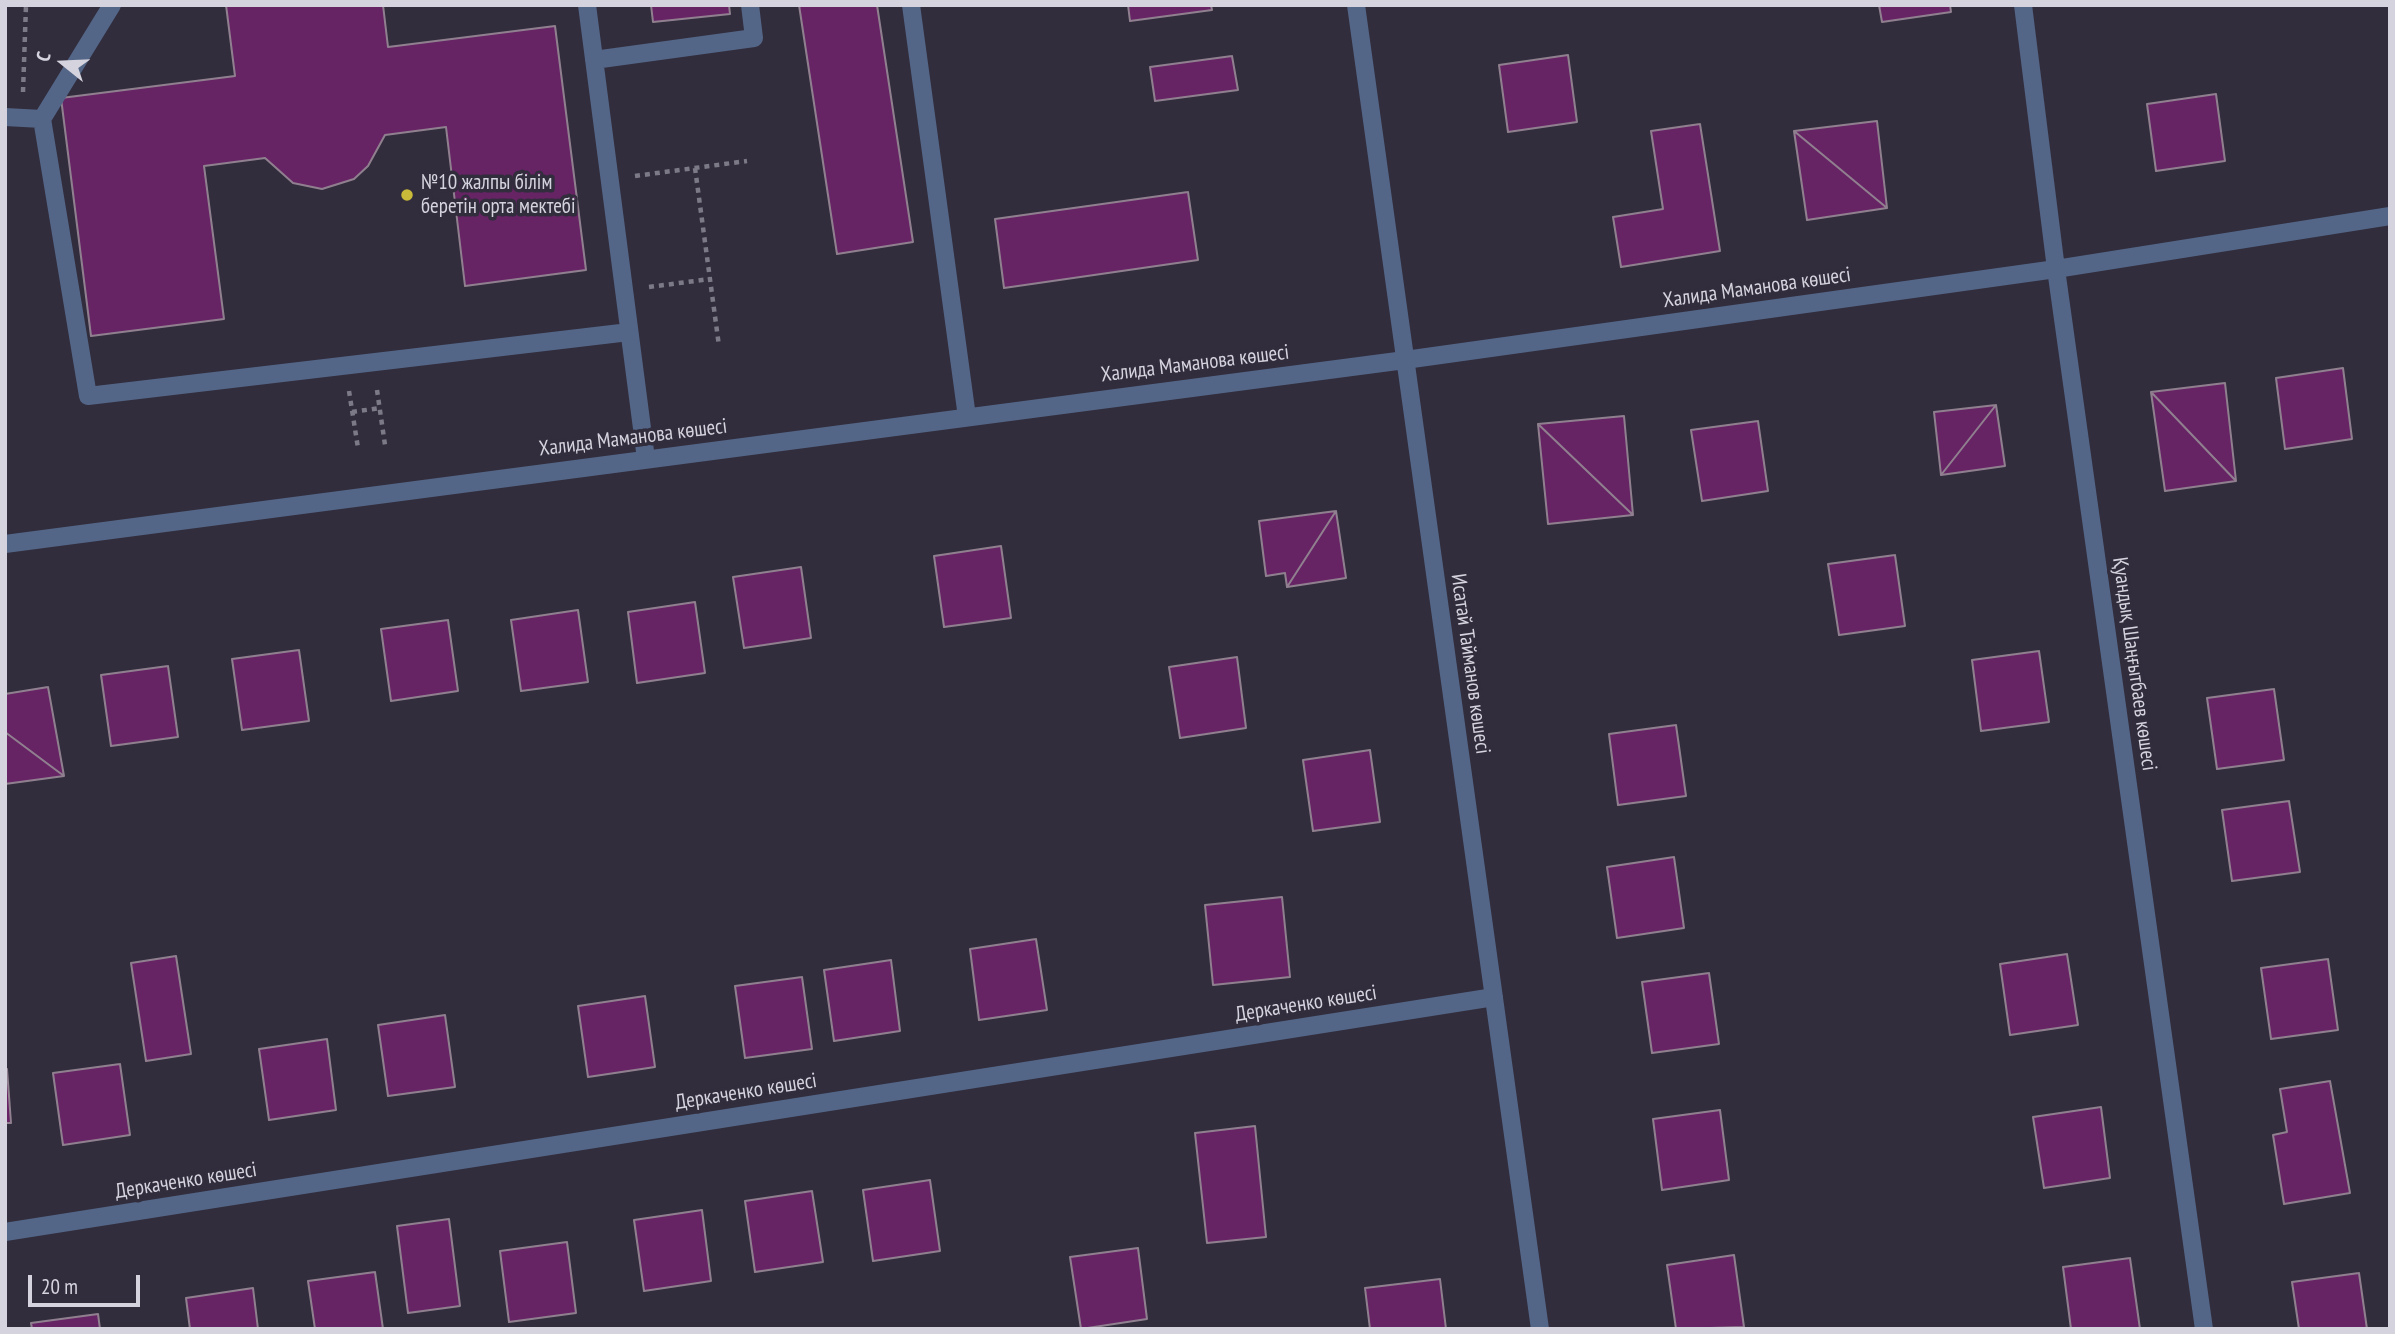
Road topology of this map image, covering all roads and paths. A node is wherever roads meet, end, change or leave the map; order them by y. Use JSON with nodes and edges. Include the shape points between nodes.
{"nodes":[{"id":1,"x":26,"y":5,"type":"edge"},
{"id":2,"x":112,"y":5,"type":"edge"},
{"id":3,"x":587,"y":5,"type":"edge"},
{"id":4,"x":750,"y":5,"type":"edge"},
{"id":5,"x":911,"y":5,"type":"edge"},
{"id":6,"x":1356,"y":5,"type":"edge"},
{"id":7,"x":2023,"y":5,"type":"edge"},
{"id":8,"x":594,"y":60,"type":"junction"},
{"id":9,"x":14,"y":117,"type":"edge"},
{"id":10,"x":42,"y":119,"type":"junction"},
{"id":11,"x":747,"y":161,"type":"dead end"},
{"id":12,"x":695,"y":168,"type":"junction"},
{"id":13,"x":609,"y":179,"type":"junction"},
{"id":14,"x":2390,"y":216,"type":"edge"},
{"id":15,"x":2056,"y":269,"type":"junction"},
{"id":16,"x":710,"y":279,"type":"junction"},
{"id":17,"x":624,"y":291,"type":"junction"},
{"id":18,"x":629,"y":332,"type":"junction"},
{"id":19,"x":719,"y":346,"type":"dead end"},
{"id":20,"x":1405,"y":360,"type":"junction"},
{"id":21,"x":373,"y":362,"type":"junction"},
{"id":22,"x":345,"y":366,"type":"junction"},
{"id":23,"x":380,"y":408,"type":"junction"},
{"id":24,"x":352,"y":412,"type":"junction"},
{"id":25,"x":967,"y":417,"type":"junction"},
{"id":26,"x":385,"y":445,"type":"dead end"},
{"id":27,"x":358,"y":448,"type":"dead end"},
{"id":28,"x":646,"y":459,"type":"junction"},
{"id":29,"x":5,"y":544,"type":"edge"},
{"id":30,"x":1494,"y":997,"type":"junction"},
{"id":31,"x":5,"y":1232,"type":"edge"},
{"id":32,"x":1540,"y":1329,"type":"edge"},
{"id":33,"x":2204,"y":1329,"type":"edge"}],
"edges":[{"from":1,"to":9,"type":"path"},
{"from":2,"to":10,"type":"street"},
{"from":3,"to":8,"type":"street"},
{"from":4,"to":8,"type":"street","via":[[754,38]]},
{"from":5,"to":25,"type":"street"},
{"from":6,"to":20,"type":"street","name":"Исатай Тайманов көшесі"},
{"from":7,"to":15,"type":"street","name":"Қуандық Шаңғытбаев көшесі"},
{"from":8,"to":13,"type":"street"},
{"from":9,"to":10,"type":"street"},
{"from":10,"to":22,"type":"street","via":[[88,396]]},
{"from":11,"to":12,"type":"path"},
{"from":12,"to":13,"type":"path"},
{"from":12,"to":16,"type":"path"},
{"from":13,"to":17,"type":"street"},
{"from":14,"to":15,"type":"street","name":"Халида Маманова көшесі"},
{"from":15,"to":20,"type":"street","name":"Халида Маманова көшесі"},
{"from":15,"to":33,"type":"street","name":"Қуандық Шаңғытбаев көшесі"},
{"from":16,"to":17,"type":"path"},
{"from":16,"to":19,"type":"path"},
{"from":17,"to":18,"type":"street"},
{"from":18,"to":21,"type":"street"},
{"from":18,"to":28,"type":"street"},
{"from":20,"to":25,"type":"street","name":"Халида Маманова көшесі"},
{"from":20,"to":30,"type":"street","name":"Исатай Тайманов көшесі"},
{"from":21,"to":22,"type":"street"},
{"from":21,"to":23,"type":"path"},
{"from":22,"to":24,"type":"path"},
{"from":23,"to":24,"type":"path"},
{"from":23,"to":26,"type":"path"},
{"from":24,"to":27,"type":"path"},
{"from":25,"to":28,"type":"street","name":"Халида Маманова көшесі"},
{"from":28,"to":29,"type":"street","name":"Халида Маманова көшесі"},
{"from":30,"to":31,"type":"street","name":"Деркаченко көшесі"},
{"from":30,"to":32,"type":"street","name":"Исатай Тайманов көшесі"}]}
